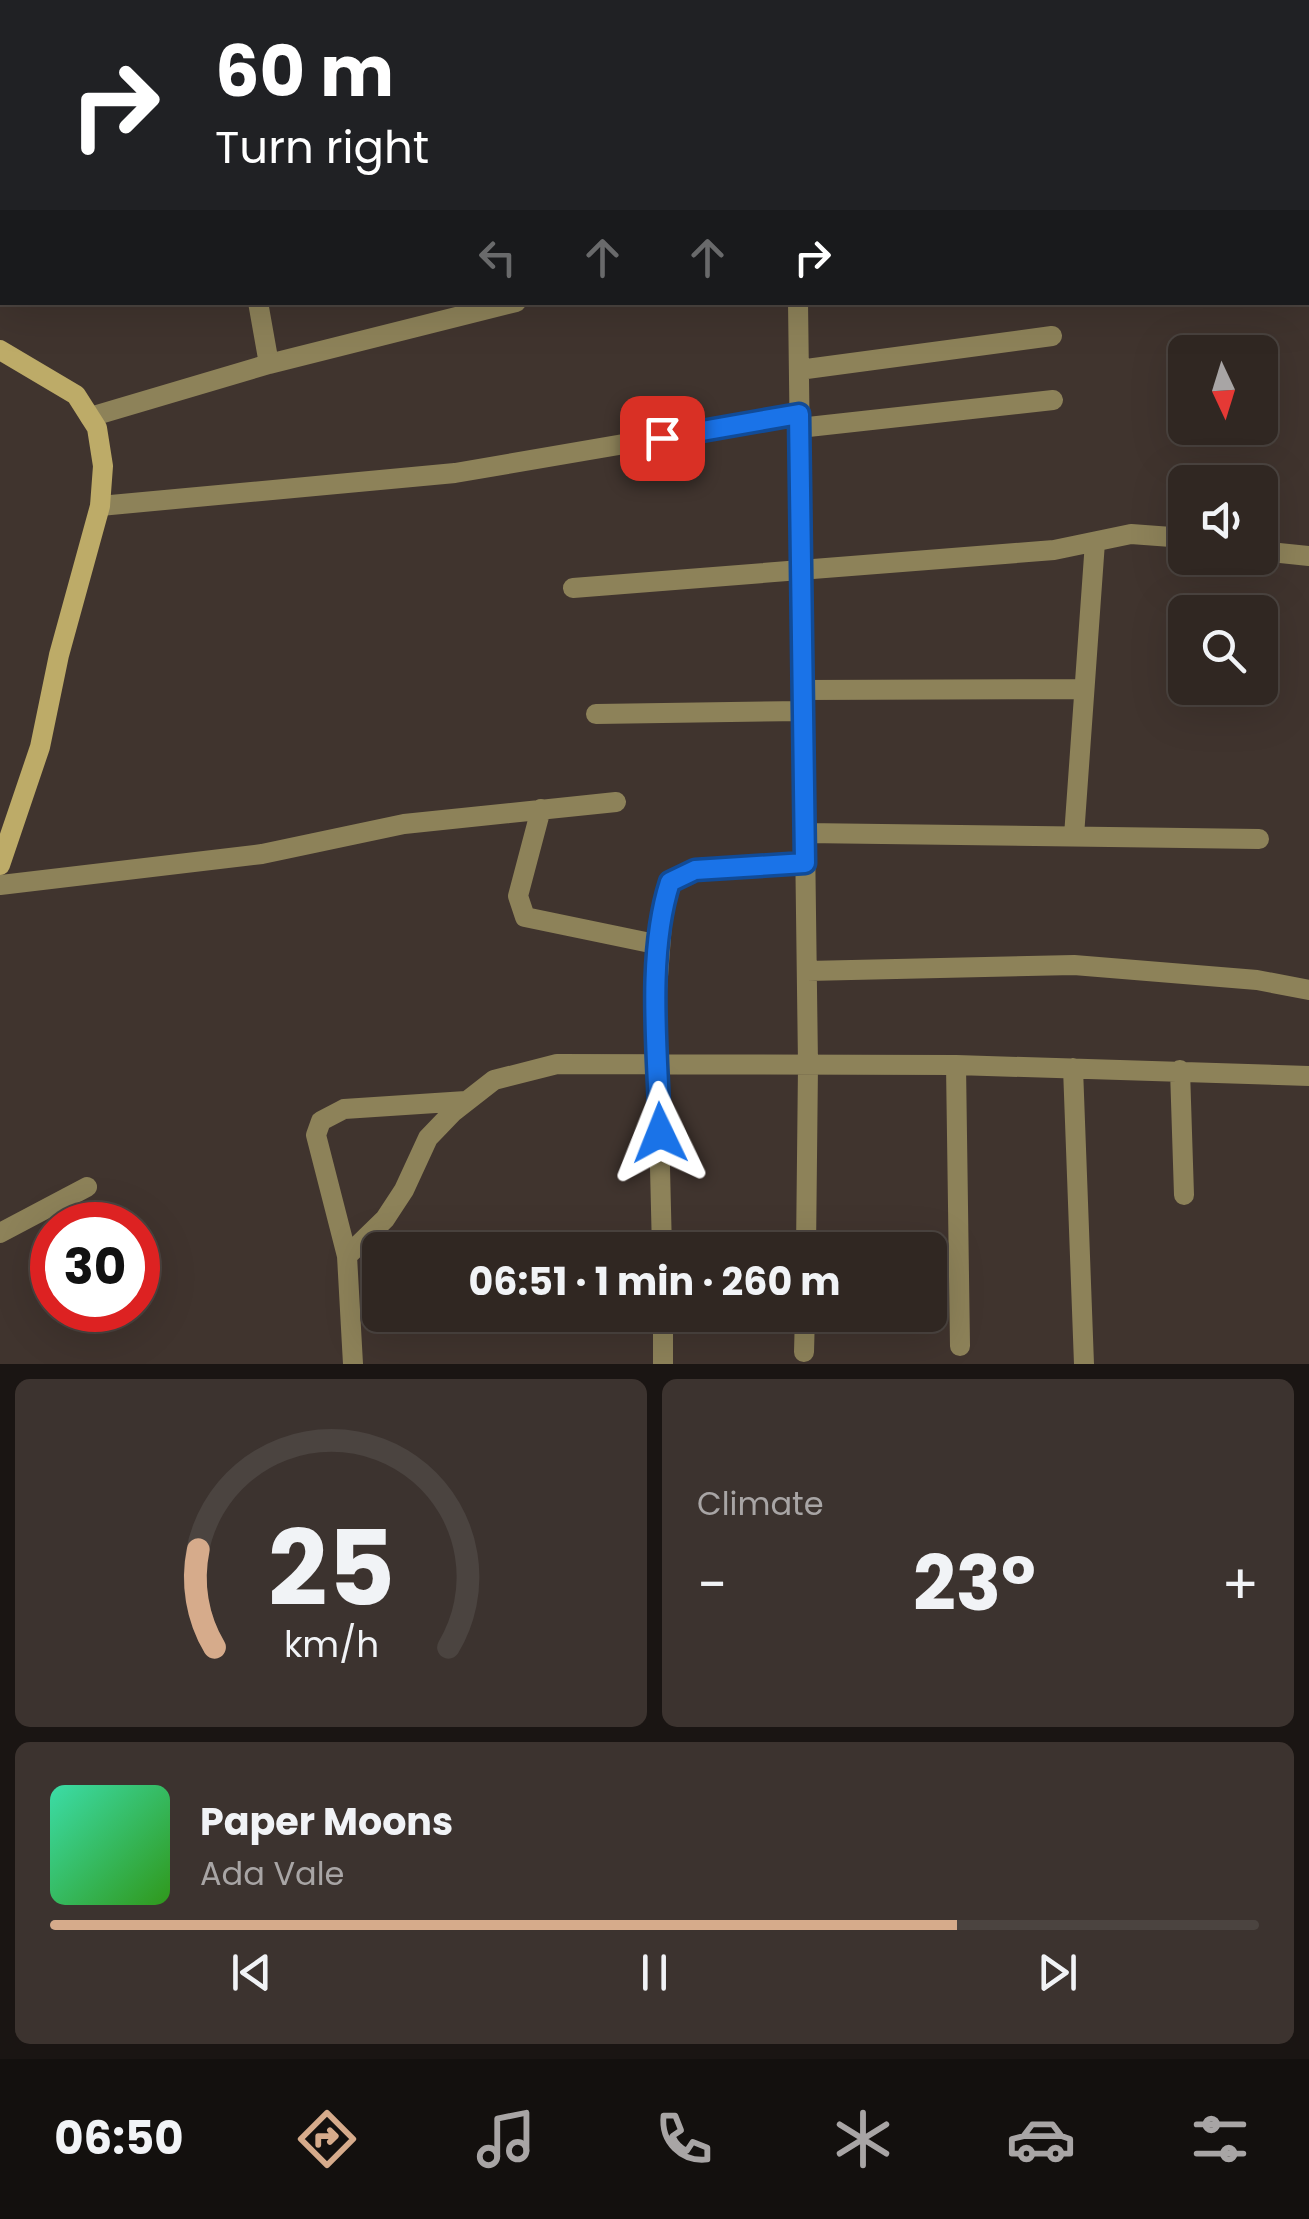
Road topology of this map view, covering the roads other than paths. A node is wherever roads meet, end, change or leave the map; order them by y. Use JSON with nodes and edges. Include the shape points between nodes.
{"nodes":[{"id":1,"x":258,"y":305,"type":"edge"},
{"id":2,"x":504,"y":305,"type":"edge"},
{"id":3,"x":798,"y":305,"type":"edge"},
{"id":4,"x":1052,"y":336,"type":"dead end"},
{"id":5,"x":0,"y":350,"type":"edge"},
{"id":6,"x":268,"y":364,"type":"junction"},
{"id":7,"x":799,"y":370,"type":"junction"},
{"id":8,"x":1053,"y":400,"type":"dead end"},
{"id":9,"x":90,"y":417,"type":"junction"},
{"id":10,"x":799,"y":421,"type":"junction"},
{"id":11,"x":100,"y":506,"type":"junction"},
{"id":12,"x":1168,"y":537,"type":"edge"},
{"id":13,"x":1095,"y":542,"type":"junction"},
{"id":14,"x":1278,"y":552,"type":"edge"},
{"id":15,"x":1309,"y":556,"type":"edge"},
{"id":16,"x":803,"y":568,"type":"junction"},
{"id":17,"x":574,"y":588,"type":"dead end"},
{"id":18,"x":1084,"y":688,"type":"junction"},
{"id":19,"x":803,"y":701,"type":"junction"},
{"id":20,"x":596,"y":714,"type":"dead end"},
{"id":21,"x":616,"y":802,"type":"dead end"},
{"id":22,"x":541,"y":809,"type":"junction"},
{"id":23,"x":9,"y":812,"type":"edge"},
{"id":24,"x":805,"y":833,"type":"junction"},
{"id":25,"x":1074,"y":836,"type":"junction"},
{"id":26,"x":1259,"y":839,"type":"dead end"},
{"id":27,"x":805,"y":863,"type":"junction"},
{"id":28,"x":0,"y":865,"type":"edge"},
{"id":29,"x":0,"y":885,"type":"edge"},
{"id":30,"x":660,"y":946,"type":"junction"},
{"id":31,"x":807,"y":971,"type":"junction"},
{"id":32,"x":1309,"y":990,"type":"edge"},
{"id":33,"x":658,"y":1064,"type":"junction"},
{"id":34,"x":808,"y":1064,"type":"junction"},
{"id":35,"x":956,"y":1066,"type":"junction"},
{"id":36,"x":1073,"y":1068,"type":"junction"},
{"id":37,"x":1180,"y":1070,"type":"junction"},
{"id":38,"x":1309,"y":1076,"type":"edge"},
{"id":39,"x":468,"y":1101,"type":"junction"},
{"id":40,"x":87,"y":1187,"type":"dead end"},
{"id":41,"x":1184,"y":1194,"type":"dead end"},
{"id":42,"x":662,"y":1232,"type":"edge"},
{"id":43,"x":806,"y":1232,"type":"edge"},
{"id":44,"x":0,"y":1233,"type":"edge"},
{"id":45,"x":347,"y":1256,"type":"junction"},
{"id":46,"x":663,"y":1332,"type":"edge"},
{"id":47,"x":805,"y":1332,"type":"edge"},
{"id":48,"x":960,"y":1346,"type":"dead end"},
{"id":49,"x":804,"y":1352,"type":"dead end"},
{"id":50,"x":353,"y":1364,"type":"edge"},
{"id":51,"x":662,"y":1364,"type":"edge"},
{"id":52,"x":1084,"y":1364,"type":"edge"}],
"edges":[{"from":1,"to":6,"type":"street"},
{"from":2,"to":6,"type":"street"},
{"from":3,"to":7,"type":"street"},
{"from":4,"to":7,"type":"street"},
{"from":5,"to":9,"type":"street","via":[[76,395]]},
{"from":6,"to":9,"type":"street"},
{"from":7,"to":10,"type":"street"},
{"from":8,"to":10,"type":"street"},
{"from":9,"to":11,"type":"street","via":[[102,466]]},
{"from":10,"to":11,"type":"street","via":[[455,473]]},
{"from":10,"to":16,"type":"street"},
{"from":11,"to":23,"type":"street","via":[[40,747]]},
{"from":12,"to":13,"type":"street","via":[[1132,534]]},
{"from":13,"to":16,"type":"street"},
{"from":13,"to":18,"type":"street"},
{"from":14,"to":15,"type":"street"},
{"from":16,"to":17,"type":"street"},
{"from":16,"to":19,"type":"street"},
{"from":18,"to":19,"type":"street"},
{"from":18,"to":25,"type":"street"},
{"from":19,"to":20,"type":"street"},
{"from":19,"to":24,"type":"street"},
{"from":21,"to":22,"type":"street"},
{"from":22,"to":29,"type":"street","via":[[404,824],[262,854]]},
{"from":22,"to":30,"type":"street","via":[[518,896],[525,918]]},
{"from":23,"to":28,"type":"street"},
{"from":24,"to":25,"type":"street"},
{"from":24,"to":27,"type":"street"},
{"from":25,"to":26,"type":"street"},
{"from":27,"to":30,"type":"street","via":[[678,874],[666,895]]},
{"from":27,"to":31,"type":"street"},
{"from":30,"to":33,"type":"street"},
{"from":31,"to":32,"type":"street","via":[[1074,965]]},
{"from":31,"to":34,"type":"street"},
{"from":33,"to":34,"type":"street"},
{"from":33,"to":39,"type":"street","via":[[557,1064],[494,1080]]},
{"from":33,"to":42,"type":"street"},
{"from":34,"to":35,"type":"street"},
{"from":34,"to":43,"type":"street"},
{"from":35,"to":36,"type":"street"},
{"from":35,"to":48,"type":"street"},
{"from":36,"to":37,"type":"street"},
{"from":36,"to":52,"type":"street"},
{"from":37,"to":38,"type":"street"},
{"from":37,"to":41,"type":"street"},
{"from":39,"to":45,"type":"street","via":[[428,1138],[385,1219]]},
{"from":39,"to":45,"type":"street","via":[[344,1109],[320,1121],[316,1135]]},
{"from":40,"to":44,"type":"street"},
{"from":45,"to":50,"type":"street"},
{"from":46,"to":51,"type":"street"},
{"from":47,"to":49,"type":"street"}]}
